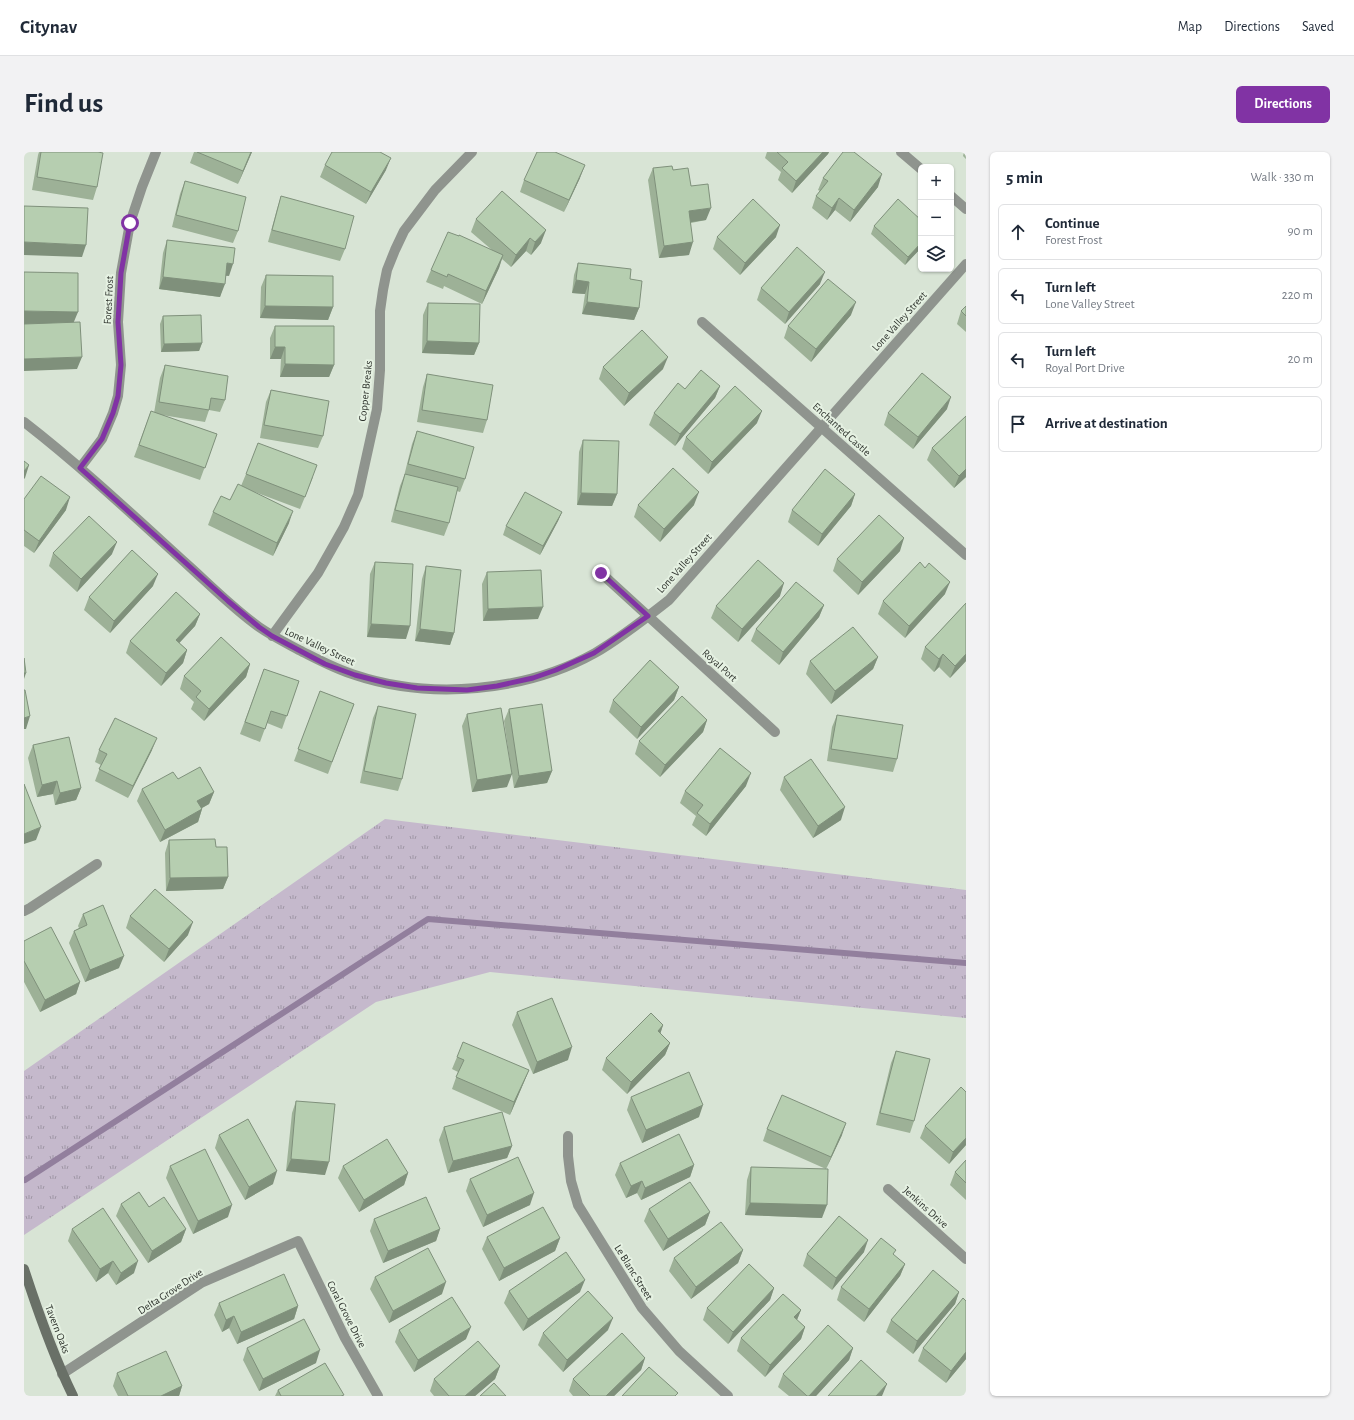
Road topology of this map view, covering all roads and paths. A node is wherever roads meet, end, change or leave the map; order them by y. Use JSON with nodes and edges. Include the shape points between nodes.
{"nodes":[{"id":1,"x":156,"y":152,"type":"edge"},
{"id":2,"x":472,"y":152,"type":"edge"},
{"id":3,"x":902,"y":152,"type":"edge"},
{"id":4,"x":918,"y":166,"type":"edge"},
{"id":5,"x":954,"y":199,"type":"edge"},
{"id":6,"x":966,"y":209,"type":"edge"},
{"id":7,"x":966,"y":264,"type":"edge"},
{"id":8,"x":702,"y":322,"type":"dead end"},
{"id":9,"x":24,"y":422,"type":"edge"},
{"id":10,"x":821,"y":427,"type":"junction"},
{"id":11,"x":80,"y":468,"type":"junction"},
{"id":12,"x":966,"y":555,"type":"edge"},
{"id":13,"x":601,"y":573,"type":"dead end"},
{"id":14,"x":648,"y":616,"type":"junction"},
{"id":15,"x":272,"y":636,"type":"junction"},
{"id":16,"x":775,"y":732,"type":"dead end"},
{"id":17,"x":97,"y":864,"type":"dead end"},
{"id":18,"x":24,"y":911,"type":"edge"},
{"id":19,"x":568,"y":1136,"type":"dead end"},
{"id":20,"x":888,"y":1189,"type":"dead end"},
{"id":21,"x":298,"y":1241,"type":"joint"},
{"id":22,"x":966,"y":1259,"type":"edge"},
{"id":23,"x":24,"y":1268,"type":"edge"},
{"id":24,"x":62,"y":1374,"type":"junction"},
{"id":25,"x":73,"y":1396,"type":"edge"},
{"id":26,"x":378,"y":1396,"type":"edge"},
{"id":27,"x":728,"y":1396,"type":"edge"}],
"edges":[{"from":1,"to":11,"type":"street","name":"Forest Frost","via":[[130,223],[121,273],[118,322],[121,365],[118,396],[102,439]]},
{"from":2,"to":15,"type":"street","name":"Copper Breaks","via":[[435,190],[404,231],[394,250],[387,270],[380,311],[377,409],[358,495],[344,527],[318,573]]},
{"from":3,"to":4,"type":"street"},
{"from":5,"to":6,"type":"street"},
{"from":7,"to":10,"type":"street","name":"Lone Valley Street"},
{"from":8,"to":10,"type":"street","name":"Enchanted Castle"},
{"from":9,"to":11,"type":"street","name":"Lone Valley Street"},
{"from":10,"to":12,"type":"street","name":"Enchanted Castle"},
{"from":10,"to":14,"type":"street","name":"Lone Valley Street","via":[[669,600]]},
{"from":11,"to":15,"type":"street","name":"Lone Valley Street","via":[[228,601]]},
{"from":13,"to":14,"type":"street","name":"Royal Port"},
{"from":14,"to":15,"type":"street","name":"Lone Valley Street","via":[[594,653],[556,670],[533,678],[467,690],[417,688],[355,675],[325,664]]},
{"from":14,"to":16,"type":"street","name":"Royal Port"},
{"from":17,"to":18,"type":"street"},
{"from":19,"to":27,"type":"street","name":"Le Blanc Street","via":[[571,1180],[578,1205],[642,1308],[679,1351]]},
{"from":20,"to":22,"type":"street","name":"Jenkins Drive"},
{"from":21,"to":24,"type":"street","name":"Delta Grove Drive","via":[[201,1283]]},
{"from":21,"to":26,"type":"street","name":"Coral Grove Drive","via":[[345,1338]]},
{"from":23,"to":24,"type":"street","name":"Tavern Oaks"},
{"from":24,"to":25,"type":"street","name":"Tavern Oaks"}]}
